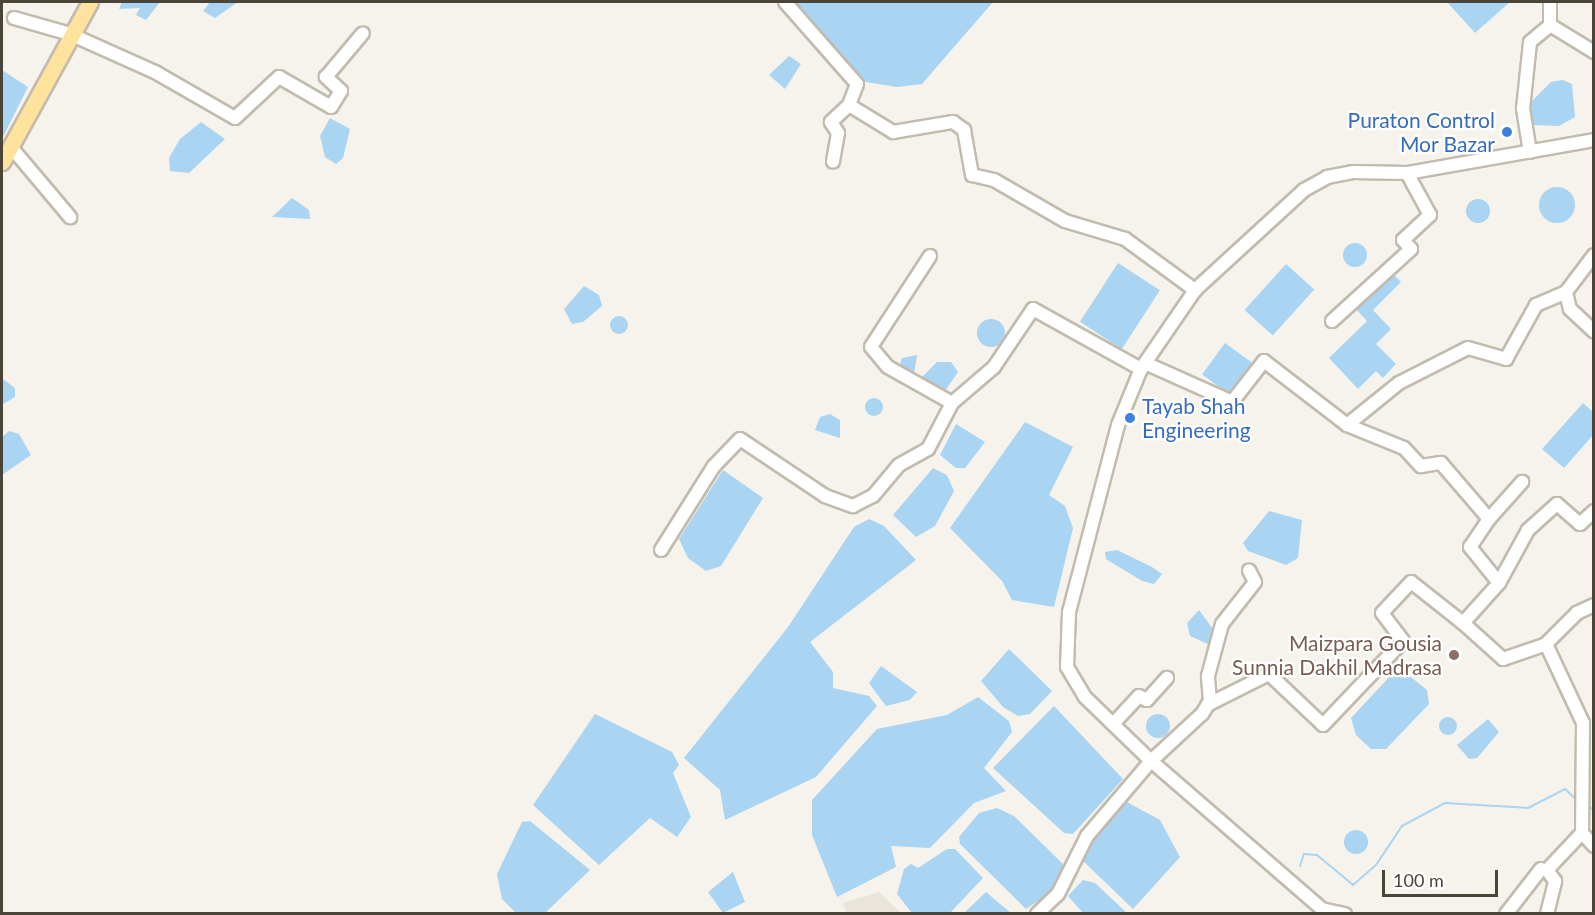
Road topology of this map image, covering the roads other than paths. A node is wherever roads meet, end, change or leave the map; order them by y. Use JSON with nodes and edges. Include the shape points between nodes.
{"nodes":[{"id":1,"x":90,"y":2,"type":"edge"},
{"id":2,"x":785,"y":2,"type":"edge"},
{"id":3,"x":1550,"y":2,"type":"edge"},
{"id":4,"x":14,"y":18,"type":"dead end"},
{"id":5,"x":1550,"y":25,"type":"junction"},
{"id":6,"x":363,"y":33,"type":"dead end"},
{"id":7,"x":70,"y":34,"type":"junction"},
{"id":8,"x":1593,"y":52,"type":"edge"},
{"id":9,"x":849,"y":105,"type":"junction"},
{"id":10,"x":1592,"y":142,"type":"edge"},
{"id":11,"x":10,"y":147,"type":"junction"},
{"id":12,"x":1530,"y":152,"type":"junction"},
{"id":13,"x":2,"y":162,"type":"edge"},
{"id":14,"x":833,"y":162,"type":"dead end"},
{"id":15,"x":1407,"y":173,"type":"junction"},
{"id":16,"x":70,"y":217,"type":"dead end"},
{"id":17,"x":1593,"y":255,"type":"edge"},
{"id":18,"x":930,"y":256,"type":"dead end"},
{"id":19,"x":1195,"y":290,"type":"junction"},
{"id":20,"x":1566,"y":292,"type":"junction"},
{"id":21,"x":1332,"y":321,"type":"dead end"},
{"id":22,"x":1593,"y":331,"type":"edge"},
{"id":23,"x":1143,"y":366,"type":"junction"},
{"id":24,"x":952,"y":403,"type":"junction"},
{"id":25,"x":1347,"y":425,"type":"junction"},
{"id":26,"x":1522,"y":483,"type":"dead end"},
{"id":27,"x":1593,"y":511,"type":"edge"},
{"id":28,"x":1489,"y":519,"type":"junction"},
{"id":29,"x":661,"y":550,"type":"dead end"},
{"id":30,"x":1249,"y":570,"type":"dead end"},
{"id":31,"x":1499,"y":583,"type":"junction"},
{"id":32,"x":1593,"y":605,"type":"edge"},
{"id":33,"x":1463,"y":623,"type":"junction"},
{"id":34,"x":1547,"y":644,"type":"junction"},
{"id":35,"x":1167,"y":678,"type":"dead end"},
{"id":36,"x":1208,"y":705,"type":"junction"},
{"id":37,"x":1113,"y":724,"type":"junction"},
{"id":38,"x":1150,"y":761,"type":"junction"},
{"id":39,"x":1588,"y":792,"type":"edge"},
{"id":40,"x":1582,"y":834,"type":"junction"},
{"id":41,"x":1593,"y":846,"type":"edge"},
{"id":42,"x":1541,"y":869,"type":"dead end"},
{"id":43,"x":1036,"y":914,"type":"edge"},
{"id":44,"x":1344,"y":914,"type":"edge"},
{"id":45,"x":1506,"y":914,"type":"edge"},
{"id":46,"x":1547,"y":914,"type":"edge"}],
"edges":[{"from":1,"to":7,"type":"main road"},
{"from":2,"to":9,"type":"street","via":[[857,84]]},
{"from":3,"to":5,"type":"street"},
{"from":4,"to":7,"type":"street"},
{"from":5,"to":8,"type":"street"},
{"from":5,"to":12,"type":"street","via":[[1530,42],[1523,110]]},
{"from":6,"to":7,"type":"street","via":[[326,77],[340,92],[331,107],[279,77],[235,118],[155,72]]},
{"from":7,"to":11,"type":"main road"},
{"from":9,"to":14,"type":"street","via":[[831,122],[838,133]]},
{"from":9,"to":19,"type":"street","via":[[893,132],[953,122],[964,130],[972,175],[994,180],[1065,221],[1125,239]]},
{"from":10,"to":12,"type":"street"},
{"from":11,"to":13,"type":"main road"},
{"from":11,"to":16,"type":"street"},
{"from":12,"to":15,"type":"street"},
{"from":15,"to":19,"type":"street","via":[[1327,177],[1248,236]]},
{"from":15,"to":21,"type":"street","via":[[1430,215],[1403,240],[1410,249]]},
{"from":17,"to":20,"type":"street"},
{"from":18,"to":24,"type":"street","via":[[871,347],[888,367]]},
{"from":19,"to":23,"type":"street"},
{"from":20,"to":22,"type":"street","via":[[1570,309]]},
{"from":20,"to":25,"type":"street","via":[[1536,305],[1506,359],[1468,348],[1399,383]]},
{"from":23,"to":24,"type":"street","via":[[1034,309],[994,367]]},
{"from":23,"to":25,"type":"street","via":[[1232,402],[1264,361]]},
{"from":23,"to":37,"type":"street","via":[[1097,493],[1065,640],[1067,666],[1085,697]]},
{"from":24,"to":29,"type":"street","via":[[928,449],[899,465],[879,491],[852,506],[825,496],[740,439],[714,466]]},
{"from":25,"to":28,"type":"street","via":[[1404,448],[1421,466],[1441,463]]},
{"from":26,"to":28,"type":"street"},
{"from":27,"to":31,"type":"street","via":[[1581,524],[1557,504],[1528,530]]},
{"from":28,"to":31,"type":"street","via":[[1470,547]]},
{"from":30,"to":36,"type":"street","via":[[1255,582],[1222,624],[1208,676]]},
{"from":31,"to":33,"type":"street"},
{"from":32,"to":34,"type":"street","via":[[1577,613]]},
{"from":33,"to":34,"type":"street","via":[[1503,659]]},
{"from":33,"to":36,"type":"street","via":[[1411,582],[1382,614],[1403,641],[1323,725],[1269,674]]},
{"from":34,"to":39,"type":"street","via":[[1583,723]]},
{"from":35,"to":37,"type":"street","via":[[1147,700],[1139,696]]},
{"from":36,"to":38,"type":"street"},
{"from":37,"to":38,"type":"street"},
{"from":38,"to":43,"type":"street","via":[[1087,836],[1058,894]]},
{"from":38,"to":44,"type":"street","via":[[1322,909]]},
{"from":39,"to":40,"type":"street"},
{"from":40,"to":41,"type":"street"},
{"from":40,"to":46,"type":"street","via":[[1547,870],[1555,880]]},
{"from":42,"to":45,"type":"street"}]}
